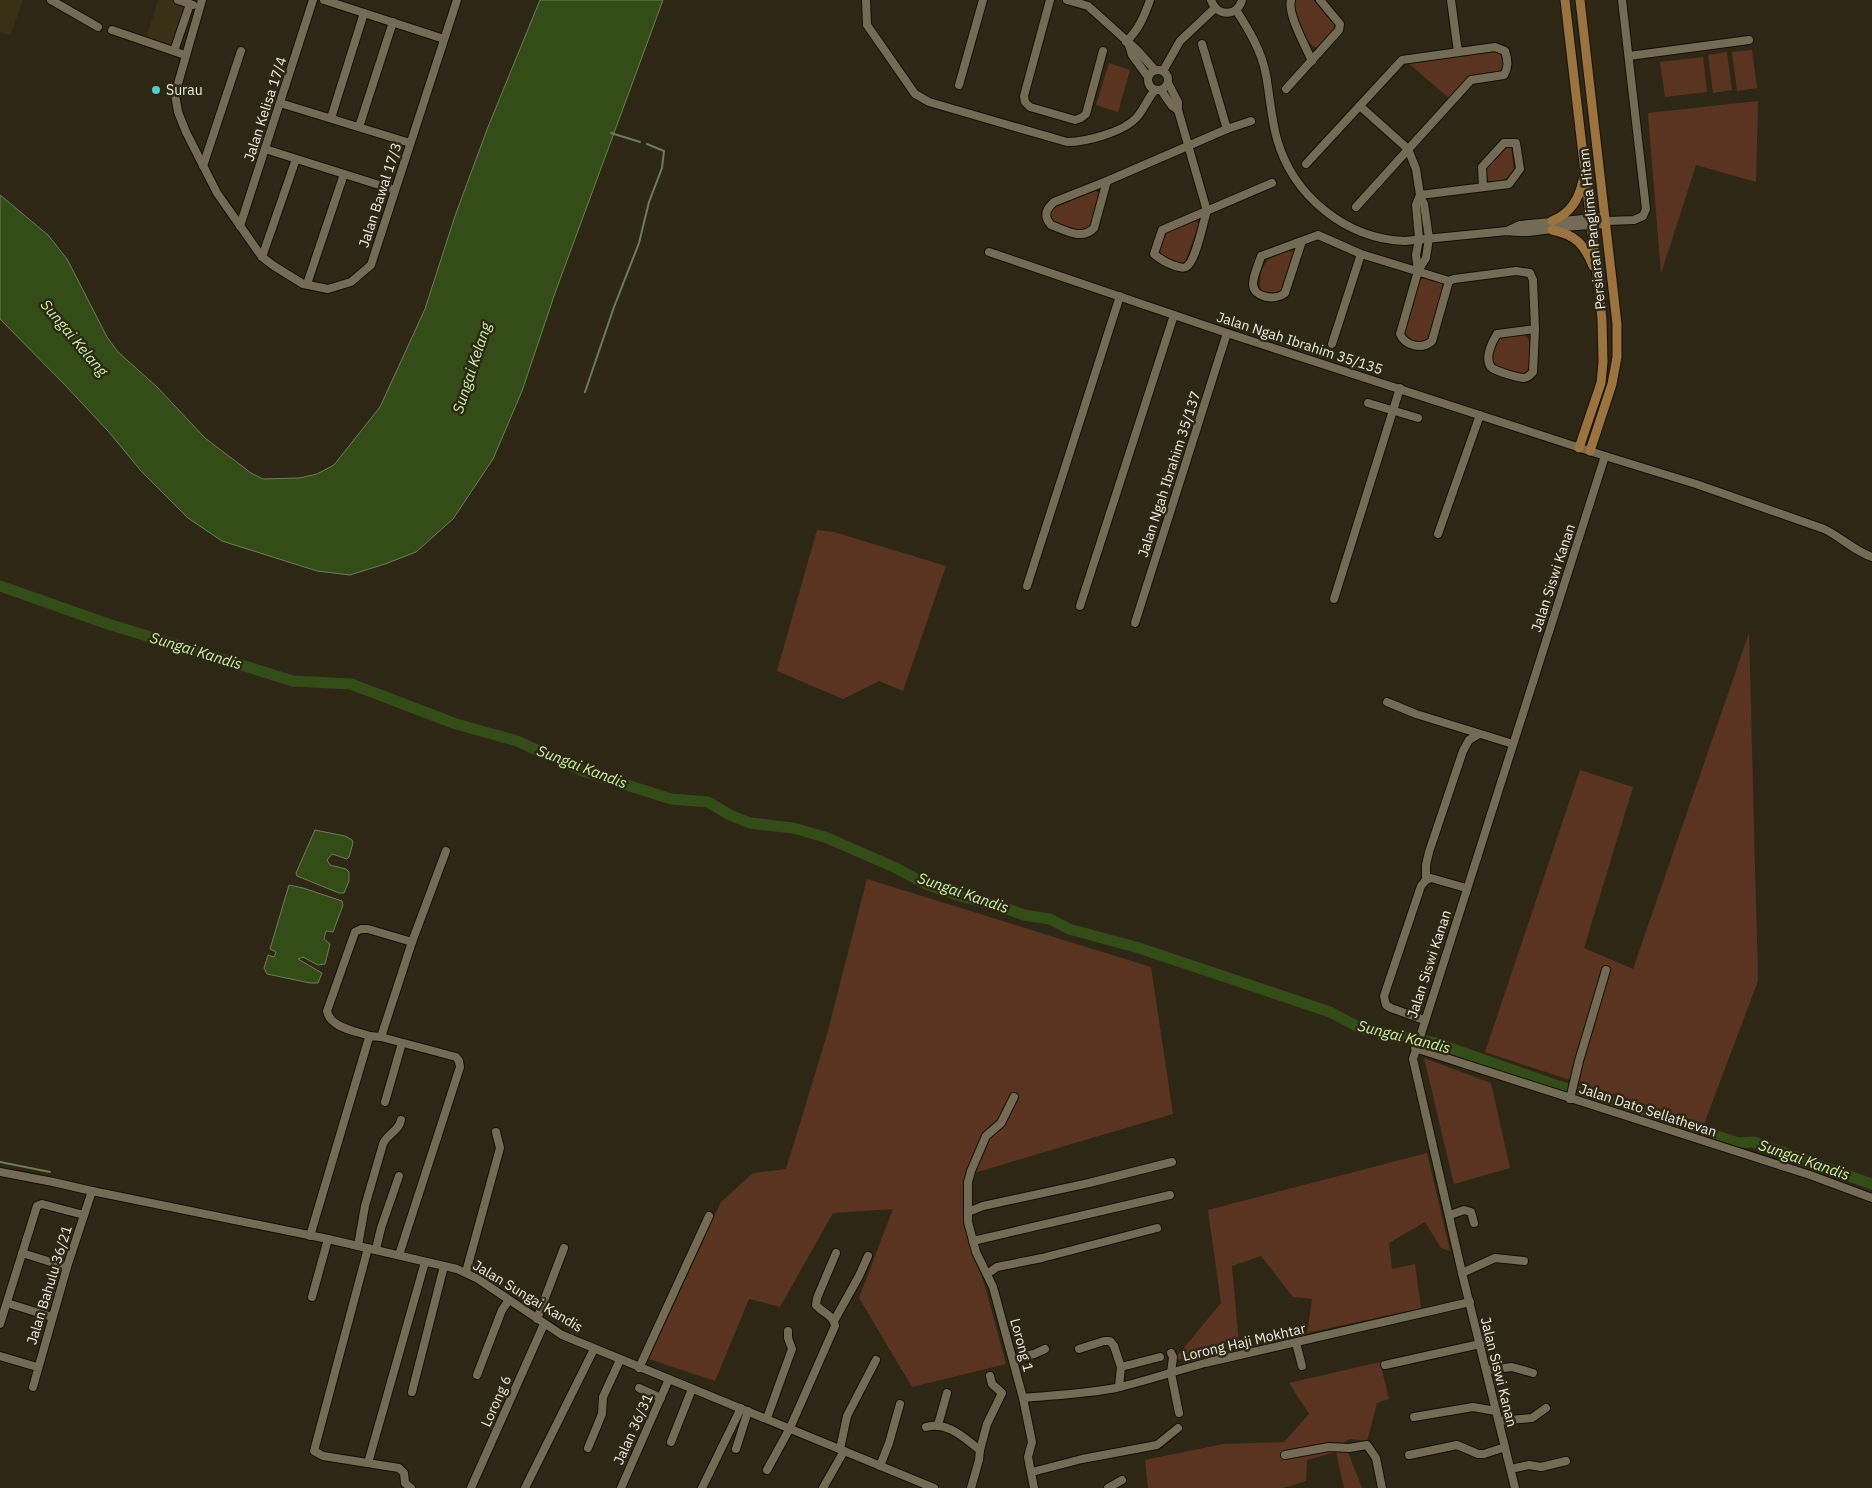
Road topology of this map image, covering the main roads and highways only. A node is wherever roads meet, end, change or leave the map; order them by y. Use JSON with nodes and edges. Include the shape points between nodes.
{"nodes":[{"id":1,"x":1565,"y":0,"type":"edge"},
{"id":2,"x":1580,"y":0,"type":"edge"},
{"id":3,"x":1584,"y":168,"type":"junction"},
{"id":4,"x":1597,"y":278,"type":"junction"},
{"id":5,"x":1579,"y":448,"type":"road end"},
{"id":6,"x":1590,"y":452,"type":"road end"}],
"edges":[{"from":1,"to":3,"type":"main road","name":"Persiaran Panglima Hitam"},
{"from":2,"to":6,"type":"main road","name":"Persiaran Panglima Hitam","via":[[1617,324],[1617,357],[1612,384]]},
{"from":3,"to":4,"type":"main road","name":"Persiaran Panglima Hitam"},
{"from":3,"to":4,"type":"main road","via":[[1580,193],[1570,210],[1552,226],[1579,241]]},
{"from":4,"to":5,"type":"main road","name":"Persiaran Panglima Hitam","via":[[1602,319],[1601,383]]}]}
